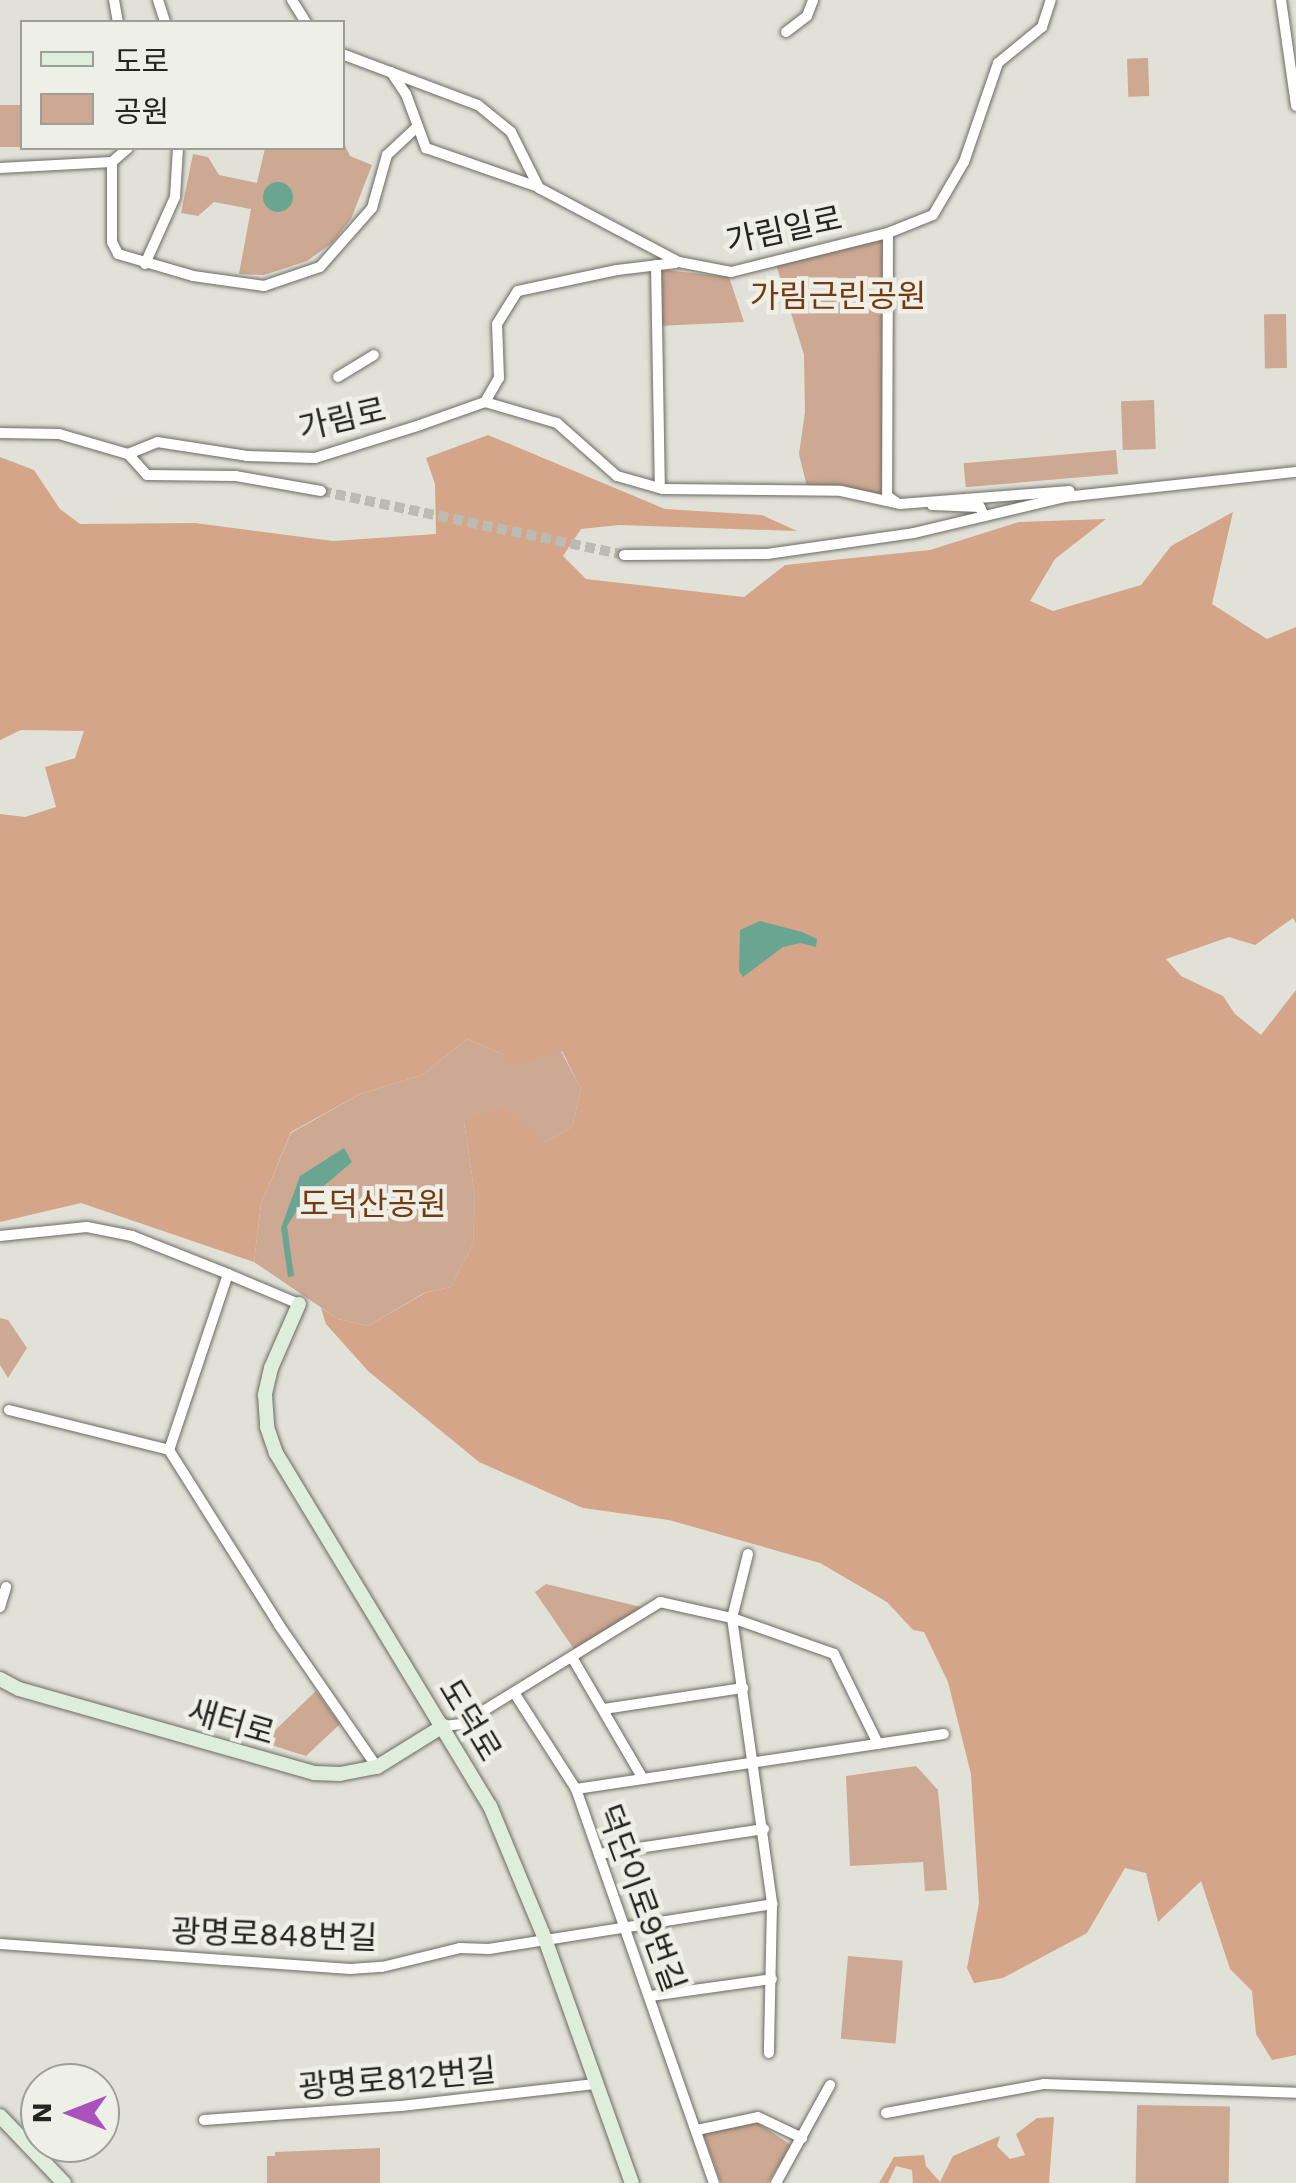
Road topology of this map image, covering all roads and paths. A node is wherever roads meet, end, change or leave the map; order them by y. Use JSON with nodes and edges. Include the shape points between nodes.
{"nodes":[{"id":1,"x":812,"y":0,"type":"edge"},
{"id":2,"x":1051,"y":0,"type":"edge"},
{"id":3,"x":1280,"y":0,"type":"edge"},
{"id":4,"x":786,"y":32,"type":"dead end"},
{"id":5,"x":345,"y":55,"type":"edge"},
{"id":6,"x":390,"y":70,"type":"junction"},
{"id":7,"x":1296,"y":106,"type":"edge"},
{"id":8,"x":418,"y":126,"type":"junction"},
{"id":9,"x":126,"y":150,"type":"edge"},
{"id":10,"x":178,"y":150,"type":"edge"},
{"id":11,"x":112,"y":162,"type":"junction"},
{"id":12,"x":0,"y":168,"type":"edge"},
{"id":13,"x":539,"y":188,"type":"junction"},
{"id":14,"x":888,"y":233,"type":"junction"},
{"id":15,"x":679,"y":262,"type":"junction"},
{"id":16,"x":145,"y":264,"type":"junction"},
{"id":17,"x":656,"y":265,"type":"junction"},
{"id":18,"x":374,"y":355,"type":"dead end"},
{"id":19,"x":338,"y":377,"type":"dead end"},
{"id":20,"x":485,"y":402,"type":"junction"},
{"id":21,"x":0,"y":433,"type":"edge"},
{"id":22,"x":128,"y":454,"type":"junction"},
{"id":23,"x":1296,"y":472,"type":"edge"},
{"id":24,"x":660,"y":488,"type":"junction"},
{"id":25,"x":322,"y":491,"type":"tunnel mouth"},
{"id":26,"x":1111,"y":492,"type":"junction"},
{"id":27,"x":900,"y":504,"type":"junction"},
{"id":28,"x":984,"y":516,"type":"junction"},
{"id":29,"x":624,"y":555,"type":"tunnel mouth"},
{"id":30,"x":0,"y":1236,"type":"edge"},
{"id":31,"x":228,"y":1274,"type":"junction"},
{"id":32,"x":299,"y":1304,"type":"joint"},
{"id":33,"x":9,"y":1410,"type":"dead end"},
{"id":34,"x":169,"y":1450,"type":"junction"},
{"id":35,"x":748,"y":1554,"type":"dead end"},
{"id":36,"x":6,"y":1587,"type":"dead end"},
{"id":37,"x":0,"y":1607,"type":"edge"},
{"id":38,"x":732,"y":1618,"type":"junction"},
{"id":39,"x":573,"y":1659,"type":"junction"},
{"id":40,"x":1,"y":1684,"type":"edge"},
{"id":41,"x":743,"y":1688,"type":"junction"},
{"id":42,"x":515,"y":1694,"type":"junction"},
{"id":43,"x":604,"y":1709,"type":"junction"},
{"id":44,"x":442,"y":1726,"type":"junction"},
{"id":45,"x":944,"y":1734,"type":"dead end"},
{"id":46,"x":878,"y":1744,"type":"junction"},
{"id":47,"x":755,"y":1765,"type":"junction"},
{"id":48,"x":377,"y":1767,"type":"junction"},
{"id":49,"x":643,"y":1779,"type":"junction"},
{"id":50,"x":576,"y":1789,"type":"junction"},
{"id":51,"x":764,"y":1829,"type":"junction"},
{"id":52,"x":599,"y":1854,"type":"junction"},
{"id":53,"x":772,"y":1904,"type":"junction"},
{"id":54,"x":622,"y":1925,"type":"junction"},
{"id":55,"x":545,"y":1939,"type":"junction"},
{"id":56,"x":0,"y":1944,"type":"edge"},
{"id":57,"x":772,"y":1979,"type":"junction"},
{"id":58,"x":650,"y":1996,"type":"junction"},
{"id":59,"x":769,"y":2053,"type":"dead end"},
{"id":60,"x":595,"y":2084,"type":"junction"},
{"id":61,"x":830,"y":2085,"type":"dead end"},
{"id":62,"x":1296,"y":2094,"type":"edge"},
{"id":63,"x":886,"y":2112,"type":"dead end"},
{"id":64,"x":0,"y":2116,"type":"edge"},
{"id":65,"x":204,"y":2120,"type":"dead end"},
{"id":66,"x":697,"y":2130,"type":"junction"},
{"id":67,"x":802,"y":2138,"type":"junction"},
{"id":68,"x":64,"y":2183,"type":"edge"},
{"id":69,"x":632,"y":2183,"type":"edge"},
{"id":70,"x":714,"y":2183,"type":"edge"},
{"id":71,"x":776,"y":2183,"type":"edge"}],
"edges":[{"from":1,"to":4,"type":"street","via":[[807,16]]},
{"from":2,"to":14,"type":"street","name":"가림일로","via":[[1042,27],[998,64],[964,162],[933,215]]},
{"from":3,"to":7,"type":"street"},
{"from":5,"to":6,"type":"street"},
{"from":6,"to":8,"type":"street"},
{"from":6,"to":13,"type":"street","via":[[478,105],[511,132]]},
{"from":8,"to":13,"type":"street","name":"가림일로","via":[[426,148]]},
{"from":8,"to":16,"type":"street","via":[[386,155],[372,208],[320,267],[264,286]]},
{"from":9,"to":11,"type":"street"},
{"from":10,"to":16,"type":"street","via":[[175,197]]},
{"from":11,"to":12,"type":"street"},
{"from":11,"to":16,"type":"street","via":[[112,242],[118,254]]},
{"from":13,"to":15,"type":"street","name":"가림일로"},
{"from":14,"to":15,"type":"street","name":"가림일로","via":[[731,272]]},
{"from":14,"to":27,"type":"street","via":[[886,496]]},
{"from":15,"to":17,"type":"street"},
{"from":17,"to":20,"type":"street","via":[[518,292],[497,324],[498,378]]},
{"from":17,"to":24,"type":"street"},
{"from":18,"to":19,"type":"street"},
{"from":20,"to":22,"type":"street","name":"가림로","via":[[315,458],[157,442]]},
{"from":20,"to":24,"type":"street","via":[[557,422],[616,476]]},
{"from":21,"to":22,"type":"street","via":[[59,434]]},
{"from":22,"to":25,"type":"street","name":"가림로","via":[[147,475],[236,476]]},
{"from":23,"to":26,"type":"street"},
{"from":24,"to":27,"type":"street","via":[[841,490]]},
{"from":26,"to":27,"type":"street","via":[[1056,490]]},
{"from":26,"to":28,"type":"street"},
{"from":27,"to":28,"type":"street","via":[[980,507]]},
{"from":28,"to":29,"type":"street","via":[[767,554]]},
{"from":30,"to":31,"type":"street","via":[[87,1228],[132,1236]]},
{"from":31,"to":32,"type":"street"},
{"from":31,"to":34,"type":"street"},
{"from":32,"to":44,"type":"street","name":"도덕로","via":[[270,1368],[267,1427],[276,1453]]},
{"from":33,"to":34,"type":"street"},
{"from":34,"to":48,"type":"street"},
{"from":35,"to":38,"type":"street"},
{"from":36,"to":37,"type":"street"},
{"from":38,"to":39,"type":"street","via":[[660,1602]]},
{"from":38,"to":41,"type":"street"},
{"from":38,"to":46,"type":"street","via":[[834,1654]]},
{"from":39,"to":42,"type":"street"},
{"from":39,"to":43,"type":"street"},
{"from":40,"to":48,"type":"street","name":"새터로","via":[[293,1769],[340,1774]]},
{"from":41,"to":43,"type":"street"},
{"from":41,"to":47,"type":"street"},
{"from":42,"to":44,"type":"street","via":[[462,1724]]},
{"from":42,"to":50,"type":"street","name":"덕단이로9번길"},
{"from":43,"to":49,"type":"street"},
{"from":44,"to":48,"type":"street","name":"새터로"},
{"from":44,"to":55,"type":"street","name":"도덕로","via":[[490,1806]]},
{"from":45,"to":46,"type":"street"},
{"from":46,"to":47,"type":"street"},
{"from":47,"to":49,"type":"street"},
{"from":47,"to":51,"type":"street"},
{"from":49,"to":50,"type":"street"},
{"from":50,"to":52,"type":"street","name":"덕단이로9번길"},
{"from":51,"to":52,"type":"street"},
{"from":51,"to":53,"type":"street"},
{"from":52,"to":54,"type":"street","name":"덕단이로9번길"},
{"from":53,"to":54,"type":"street","name":"광명로848번길"},
{"from":53,"to":57,"type":"street"},
{"from":54,"to":55,"type":"street","name":"광명로848번길"},
{"from":54,"to":58,"type":"street","name":"덕단이로9번길"},
{"from":55,"to":56,"type":"street","name":"광명로848번길","via":[[350,1968]]},
{"from":55,"to":60,"type":"street","name":"도덕로"},
{"from":57,"to":58,"type":"street"},
{"from":57,"to":59,"type":"street"},
{"from":58,"to":66,"type":"street","name":"덕단이로9번길"},
{"from":60,"to":65,"type":"street","name":"광명로812번길"},
{"from":60,"to":69,"type":"street","name":"도덕로"},
{"from":61,"to":67,"type":"street"},
{"from":62,"to":63,"type":"street","via":[[1044,2084]]},
{"from":64,"to":68,"type":"street"},
{"from":66,"to":67,"type":"street","via":[[758,2117]]},
{"from":66,"to":70,"type":"street","name":"덕단이로9번길"},
{"from":67,"to":71,"type":"street"}]}
